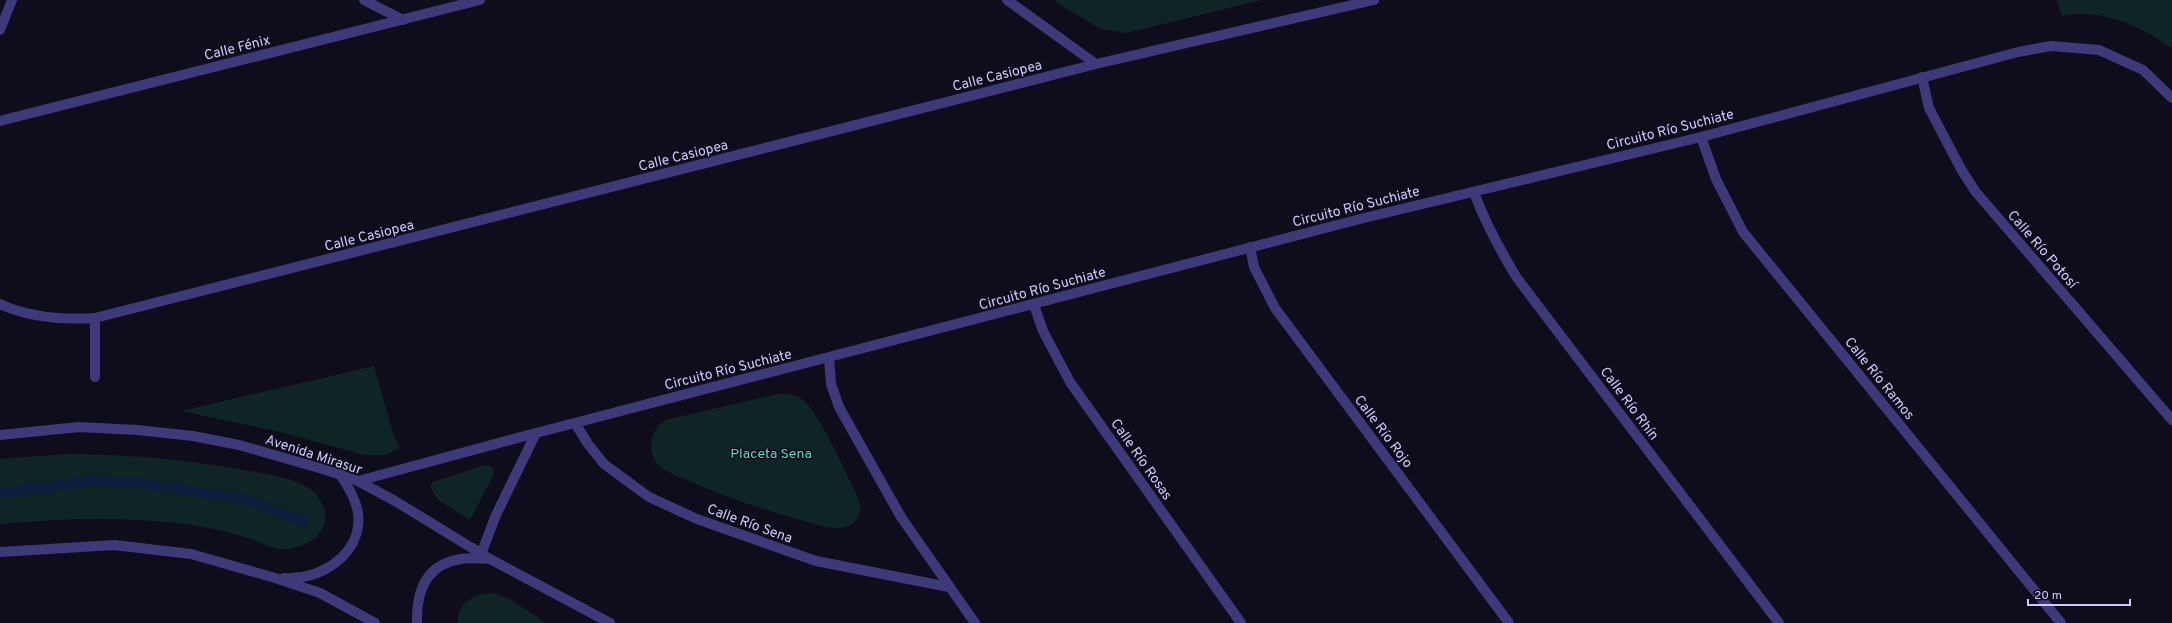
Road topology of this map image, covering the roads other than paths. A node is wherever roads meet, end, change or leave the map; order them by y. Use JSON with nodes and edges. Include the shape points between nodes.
{"nodes":[{"id":1,"x":12,"y":0,"type":"edge"},
{"id":2,"x":364,"y":0,"type":"edge"},
{"id":3,"x":480,"y":0,"type":"edge"},
{"id":4,"x":1007,"y":0,"type":"edge"},
{"id":5,"x":1374,"y":0,"type":"edge"},
{"id":6,"x":403,"y":20,"type":"junction"},
{"id":7,"x":0,"y":30,"type":"edge"},
{"id":8,"x":1096,"y":64,"type":"junction"},
{"id":9,"x":1922,"y":77,"type":"junction"},
{"id":10,"x":2172,"y":98,"type":"edge"},
{"id":11,"x":0,"y":121,"type":"edge"},
{"id":12,"x":1701,"y":137,"type":"junction"},
{"id":13,"x":1474,"y":192,"type":"junction"},
{"id":14,"x":1250,"y":247,"type":"junction"},
{"id":15,"x":0,"y":304,"type":"edge"},
{"id":16,"x":1034,"y":305,"type":"junction"},
{"id":17,"x":95,"y":318,"type":"junction"},
{"id":18,"x":829,"y":358,"type":"junction"},
{"id":19,"x":95,"y":377,"type":"dead end"},
{"id":20,"x":2172,"y":420,"type":"edge"},
{"id":21,"x":575,"y":423,"type":"junction"},
{"id":22,"x":536,"y":433,"type":"junction"},
{"id":23,"x":0,"y":435,"type":"edge"},
{"id":24,"x":340,"y":474,"type":"junction"},
{"id":25,"x":358,"y":481,"type":"junction"},
{"id":26,"x":0,"y":552,"type":"edge"},
{"id":27,"x":485,"y":556,"type":"junction"},
{"id":28,"x":272,"y":577,"type":"junction"},
{"id":29,"x":949,"y":587,"type":"junction"},
{"id":30,"x":375,"y":623,"type":"edge"},
{"id":31,"x":417,"y":623,"type":"edge"},
{"id":32,"x":610,"y":623,"type":"edge"},
{"id":33,"x":975,"y":623,"type":"edge"},
{"id":34,"x":1241,"y":623,"type":"edge"},
{"id":35,"x":1509,"y":623,"type":"edge"},
{"id":36,"x":1779,"y":623,"type":"edge"},
{"id":37,"x":2061,"y":623,"type":"edge"}],
"edges":[{"from":1,"to":7,"type":"street"},
{"from":2,"to":6,"type":"street"},
{"from":3,"to":6,"type":"street","name":"Calle Fénix"},
{"from":4,"to":8,"type":"street"},
{"from":5,"to":8,"type":"street","name":"Calle Casiopea"},
{"from":6,"to":11,"type":"street","name":"Calle Fénix"},
{"from":8,"to":17,"type":"street","name":"Calle Casiopea"},
{"from":9,"to":10,"type":"street","name":"Circuito Río Suchiate","via":[[2018,52],[2051,46],[2078,48],[2099,50],[2143,70]]},
{"from":9,"to":12,"type":"street","name":"Circuito Río Suchiate"},
{"from":9,"to":20,"type":"street","name":"Calle Río Potosí","via":[[1929,108],[1957,163],[1975,191]]},
{"from":12,"to":13,"type":"street","name":"Circuito Río Suchiate"},
{"from":12,"to":37,"type":"street","name":"Calle Río Ramos","via":[[1716,180],[1743,232]]},
{"from":13,"to":14,"type":"street","name":"Circuito Río Suchiate"},
{"from":13,"to":36,"type":"street","name":"Calle Río Rhín","via":[[1498,247],[1518,278]]},
{"from":14,"to":16,"type":"street","name":"Circuito Río Suchiate"},
{"from":14,"to":35,"type":"street","name":"Calle Río Rojo","via":[[1254,266],[1275,308]]},
{"from":15,"to":17,"type":"street","name":"Calle Casiopea","via":[[32,315],[69,320]]},
{"from":16,"to":18,"type":"street","name":"Circuito Río Suchiate"},
{"from":16,"to":34,"type":"street","name":"Calle Río Rosas","via":[[1043,331],[1070,382]]},
{"from":17,"to":19,"type":"street"},
{"from":18,"to":21,"type":"street","name":"Circuito Río Suchiate"},
{"from":18,"to":29,"type":"street","via":[[831,384],[839,407],[901,517]]},
{"from":21,"to":22,"type":"street","name":"Circuito Río Suchiate"},
{"from":21,"to":29,"type":"street","name":"Calle Río Sena","via":[[604,464],[649,497],[696,519],[816,561]]},
{"from":22,"to":25,"type":"street","name":"Circuito Río Suchiate"},
{"from":22,"to":27,"type":"street","via":[[496,515]]},
{"from":23,"to":24,"type":"street","name":"Avenida Mirasur","via":[[93,427],[193,436],[239,445]]},
{"from":24,"to":25,"type":"street","name":"Avenida Mirasur"},
{"from":24,"to":28,"type":"street","via":[[352,495],[358,514],[356,533],[349,549],[332,567],[319,573],[289,578]]},
{"from":25,"to":27,"type":"street","name":"Avenida Mirasur"},
{"from":26,"to":28,"type":"street","via":[[114,544],[190,554]]},
{"from":27,"to":31,"type":"street","via":[[457,560],[432,572],[418,598]]},
{"from":27,"to":32,"type":"street","name":"Avenida Mirasur"},
{"from":28,"to":30,"type":"street","via":[[320,593]]},
{"from":29,"to":33,"type":"street"}]}
